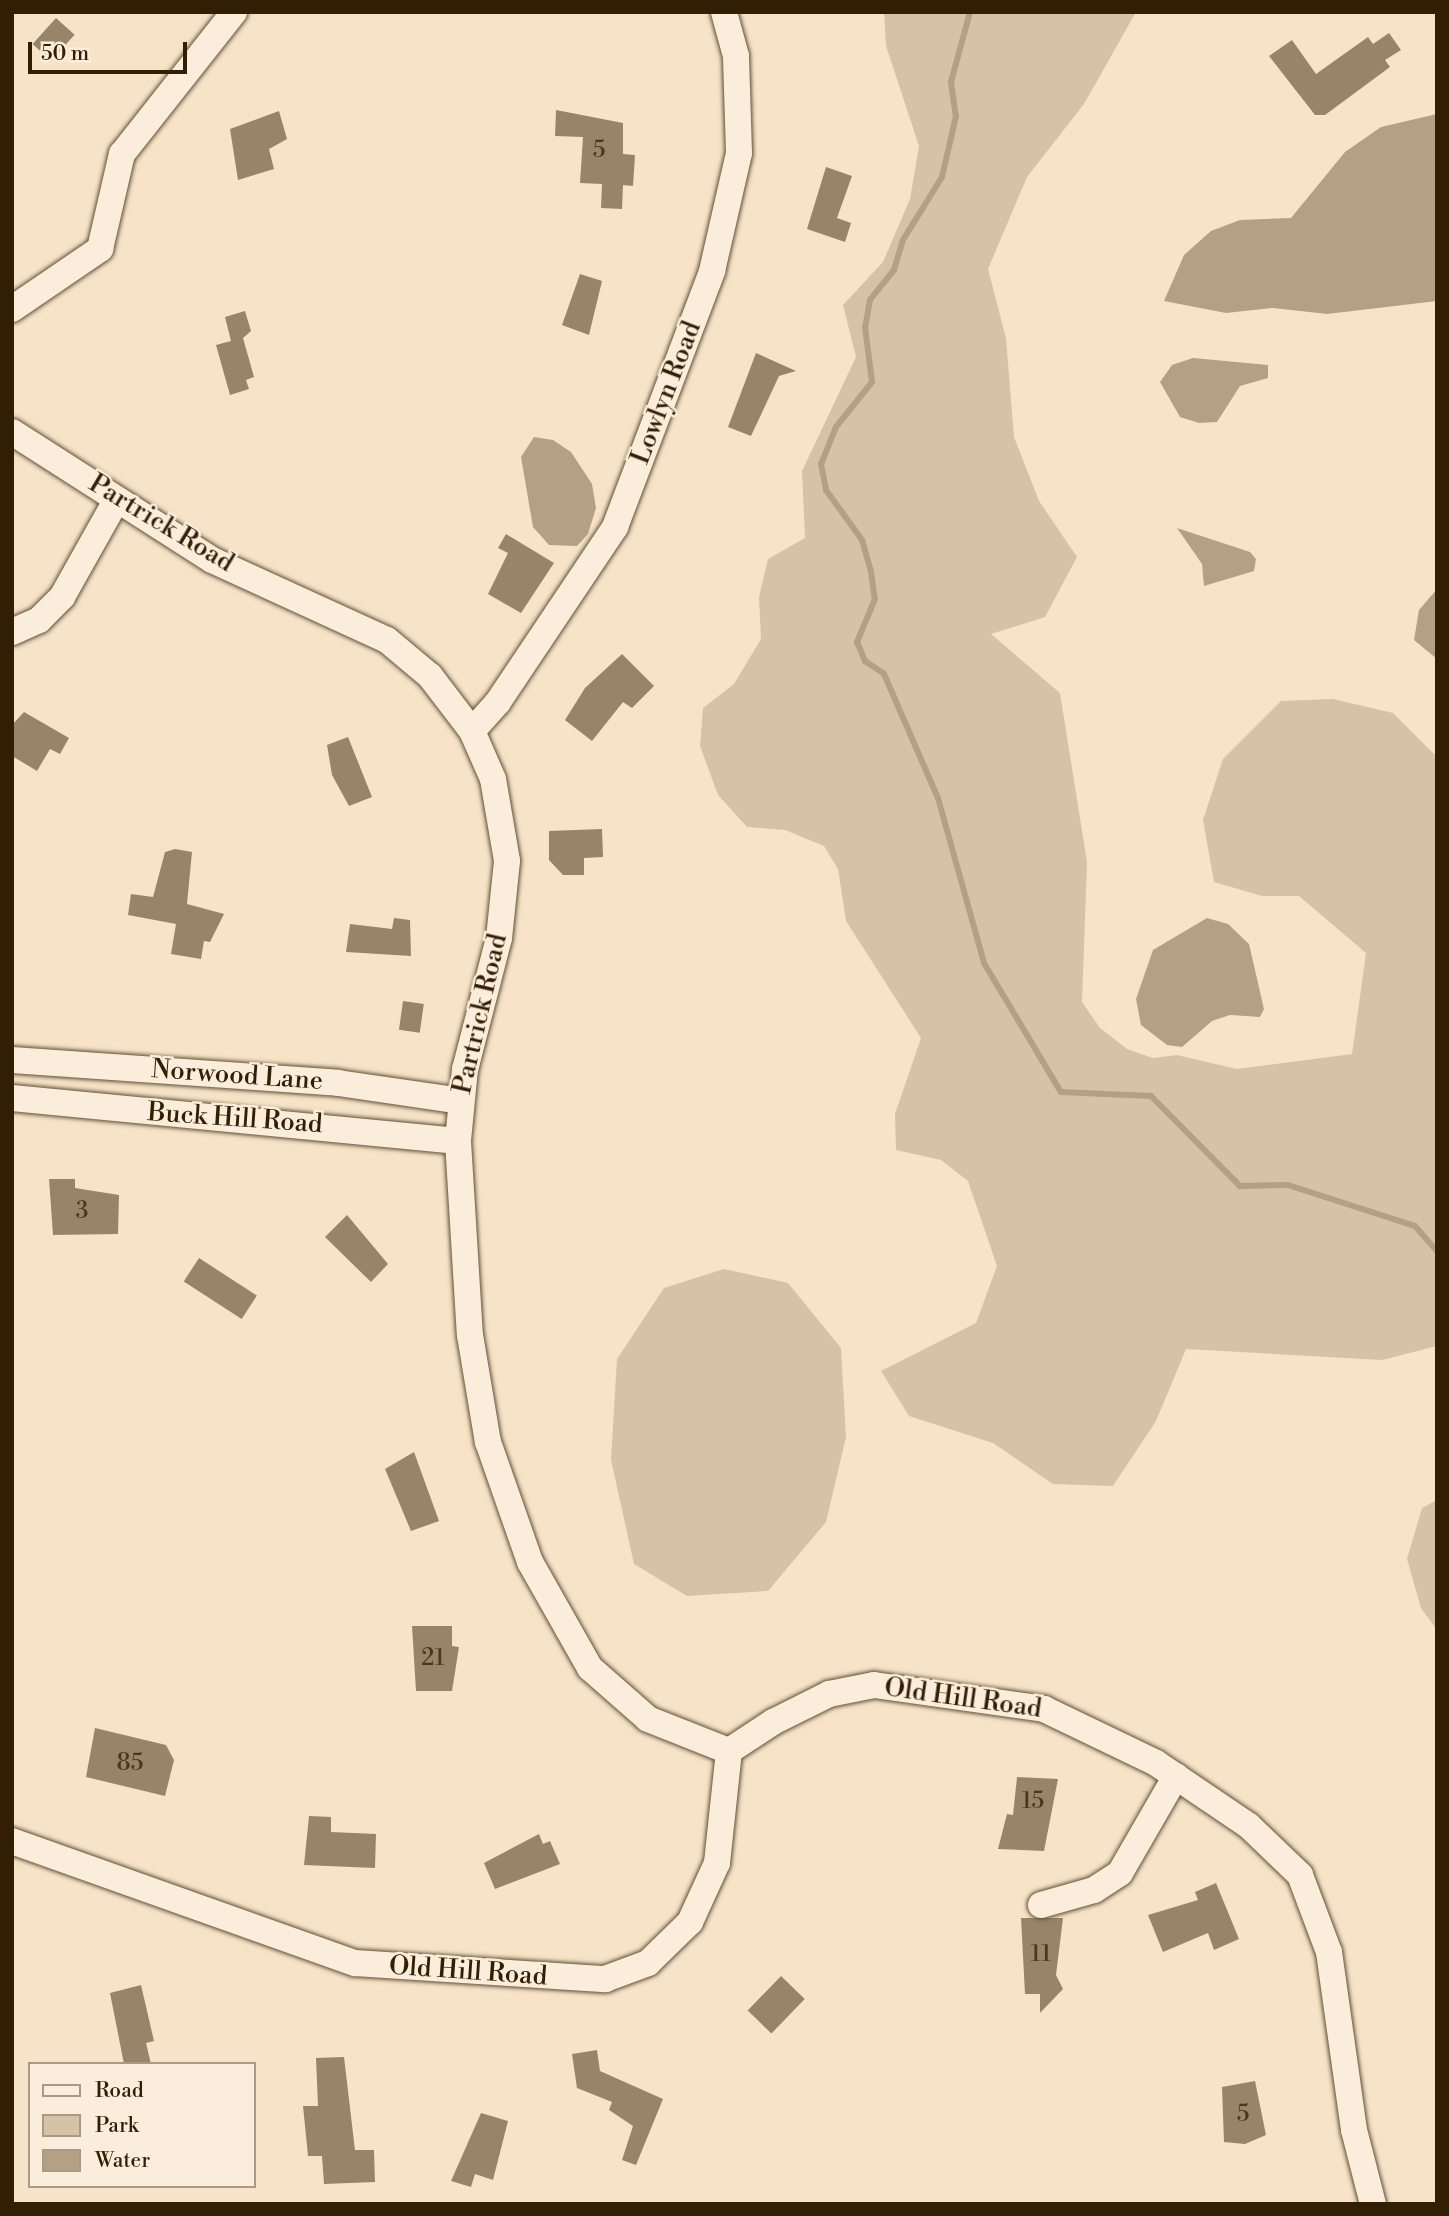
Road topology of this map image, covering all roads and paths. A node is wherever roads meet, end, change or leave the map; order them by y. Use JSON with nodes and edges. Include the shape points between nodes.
{"nodes":[{"id":1,"x":234,"y":12,"type":"edge"},
{"id":2,"x":724,"y":12,"type":"edge"},
{"id":3,"x":12,"y":309,"type":"edge"},
{"id":4,"x":12,"y":432,"type":"edge"},
{"id":5,"x":117,"y":499,"type":"junction"},
{"id":6,"x":12,"y":632,"type":"edge"},
{"id":7,"x":472,"y":731,"type":"junction"},
{"id":8,"x":12,"y":1060,"type":"edge"},
{"id":9,"x":12,"y":1098,"type":"edge"},
{"id":10,"x":461,"y":1101,"type":"junction"},
{"id":11,"x":458,"y":1141,"type":"junction"},
{"id":12,"x":729,"y":1751,"type":"junction"},
{"id":13,"x":1176,"y":1776,"type":"junction"},
{"id":14,"x":14,"y":1847,"type":"edge"},
{"id":15,"x":1041,"y":1905,"type":"dead end"},
{"id":16,"x":1373,"y":2204,"type":"edge"}],
"edges":[{"from":1,"to":3,"type":"street","via":[[122,154],[100,249]]},
{"from":2,"to":7,"type":"street","name":"Lowlyn Road","via":[[736,56],[739,153],[712,271],[615,527],[498,702]]},
{"from":4,"to":5,"type":"street","name":"Partrick Road"},
{"from":5,"to":6,"type":"street","via":[[62,597],[39,620]]},
{"from":5,"to":7,"type":"street","name":"Partrick Road","via":[[212,560],[387,640],[437,683]]},
{"from":7,"to":10,"type":"street","name":"Partrick Road","via":[[500,806],[507,875]]},
{"from":8,"to":10,"type":"street","name":"Norwood Lane","via":[[338,1083]]},
{"from":9,"to":11,"type":"street","name":"Buck Hill Road"},
{"from":10,"to":11,"type":"street","name":"Partrick Road"},
{"from":11,"to":12,"type":"street","name":"Partrick Road","via":[[479,1404],[530,1562],[571,1642],[607,1686],[660,1726]]},
{"from":12,"to":13,"type":"street","name":"Old Hill Road","via":[[829,1694],[905,1686],[1063,1715]]},
{"from":12,"to":14,"type":"street","name":"Old Hill Road","via":[[720,1852],[703,1901],[660,1954],[605,1979],[355,1963]]},
{"from":13,"to":15,"type":"street","via":[[1120,1873],[1094,1890]]},
{"from":13,"to":16,"type":"street","name":"Old Hill Road","via":[[1272,1844],[1315,1902],[1332,1966],[1353,2130]]}]}
